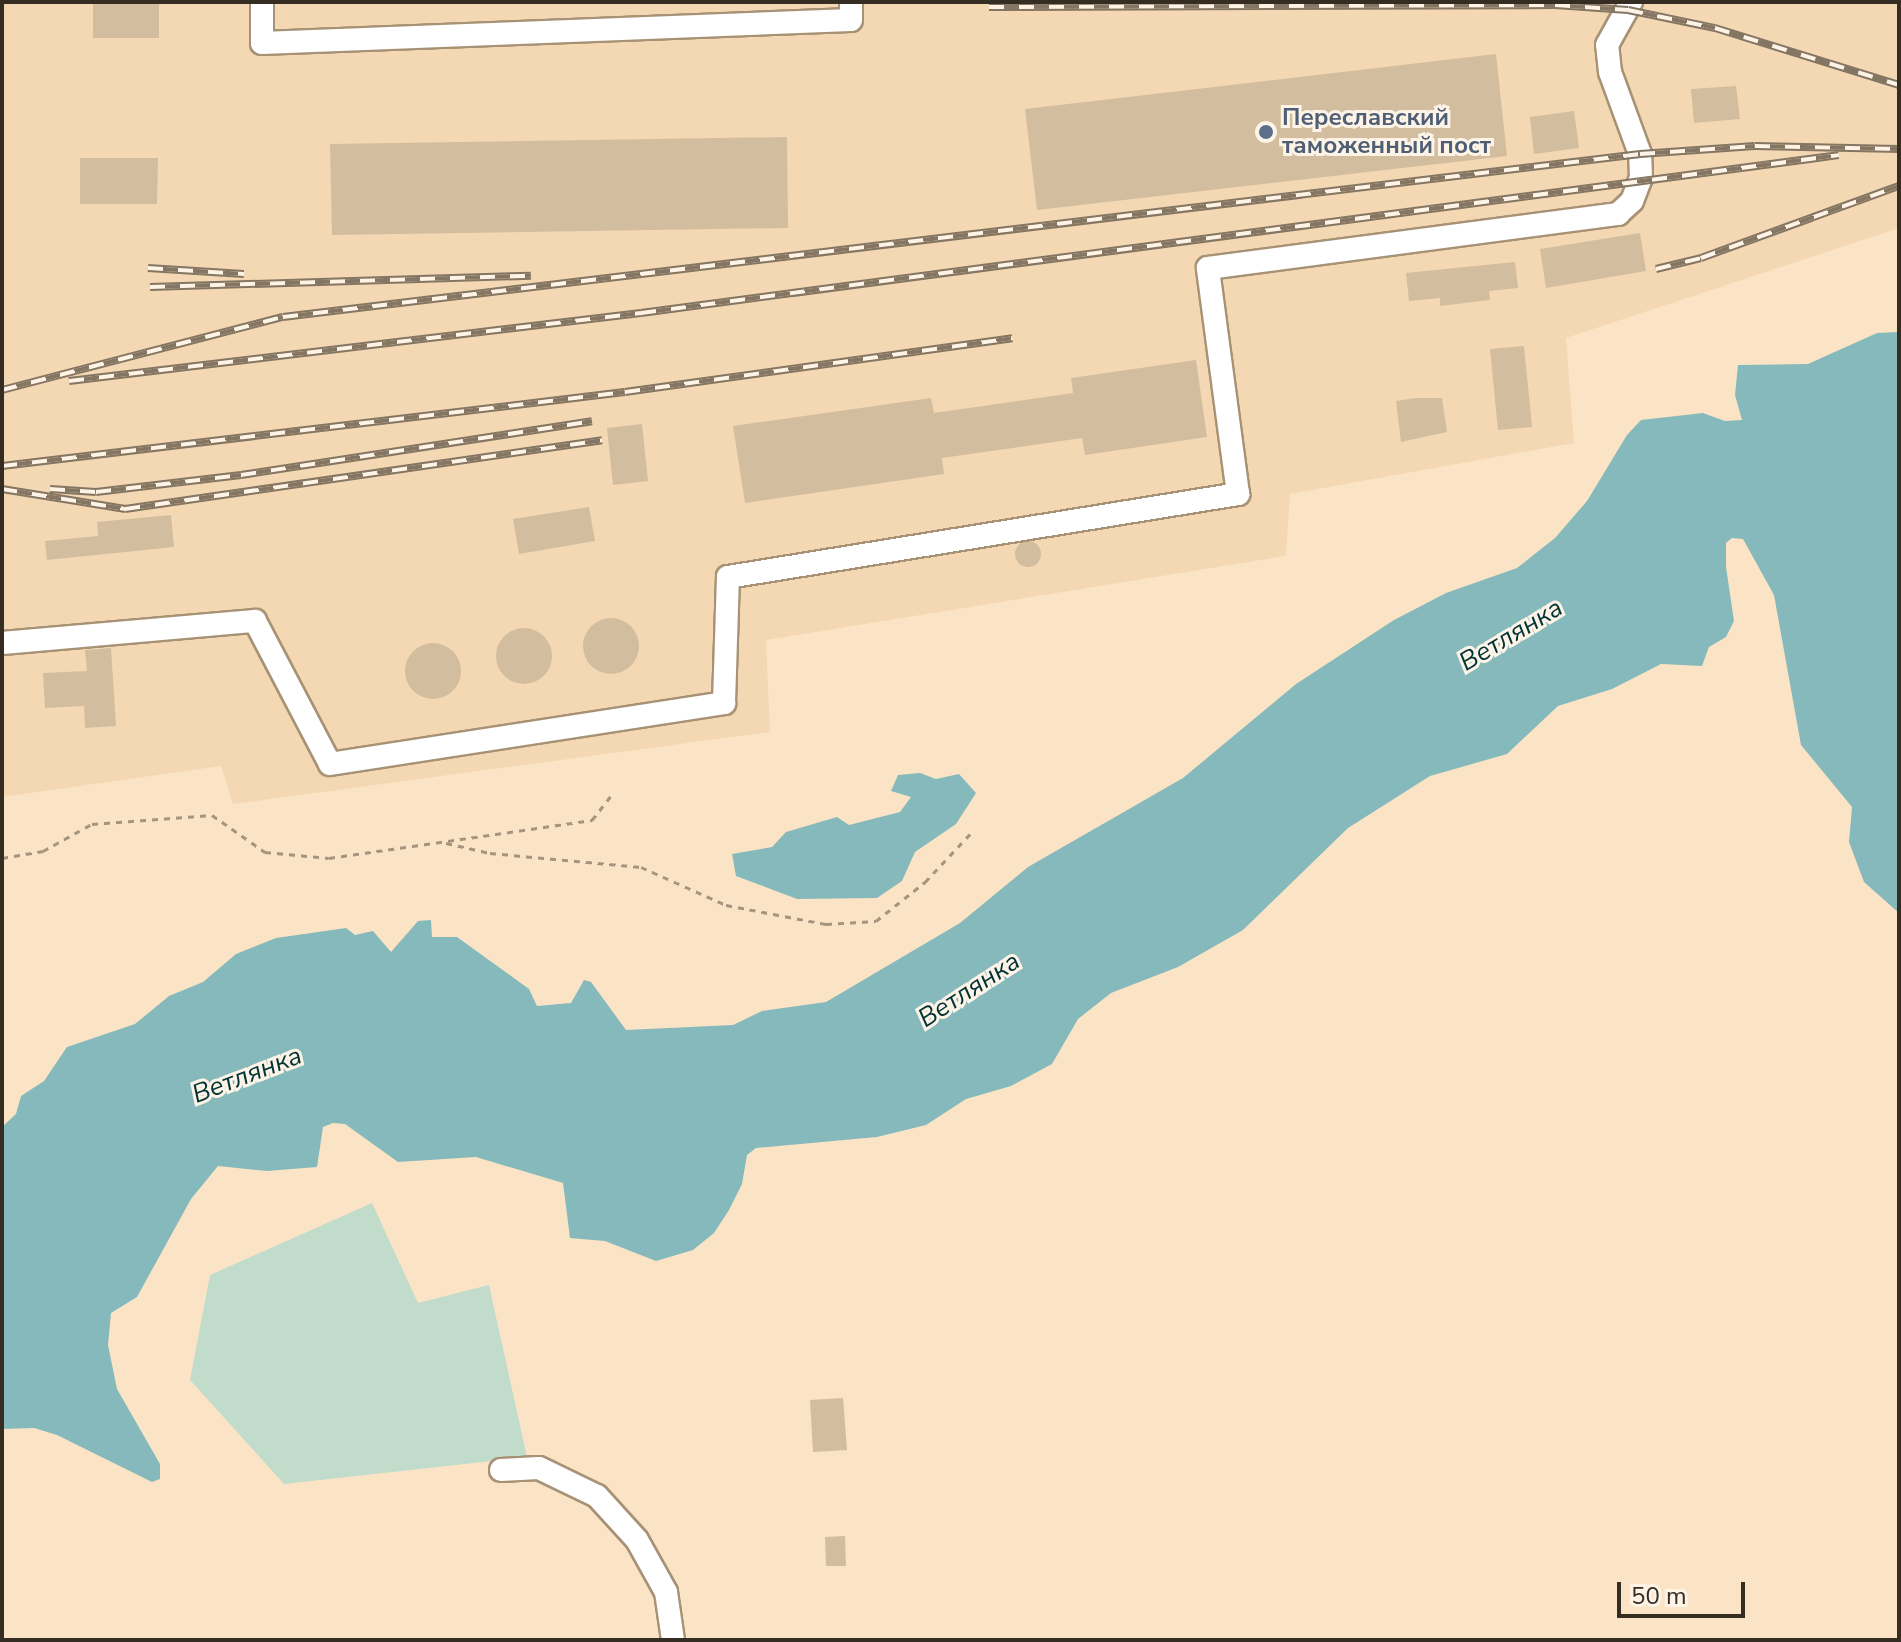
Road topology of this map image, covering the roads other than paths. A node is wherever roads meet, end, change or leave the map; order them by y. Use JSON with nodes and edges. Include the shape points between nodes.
{"nodes":[{"id":1,"x":262,"y":2,"type":"edge"},
{"id":2,"x":851,"y":2,"type":"edge"},
{"id":3,"x":1631,"y":2,"type":"edge"},
{"id":4,"x":2,"y":643,"type":"edge"},
{"id":5,"x":501,"y":1470,"type":"dead end"},
{"id":6,"x":673,"y":1640,"type":"edge"}],
"edges":[{"from":1,"to":2,"type":"street","via":[[262,43],[851,20]]},
{"from":3,"to":4,"type":"street","via":[[1607,45],[1610,72],[1640,154],[1641,178],[1632,201],[1618,214],[1208,268],[1238,494],[728,577],[724,703],[330,764],[255,621]]},
{"from":5,"to":6,"type":"street","via":[[539,1468],[597,1496],[637,1540],[666,1592]]}]}
